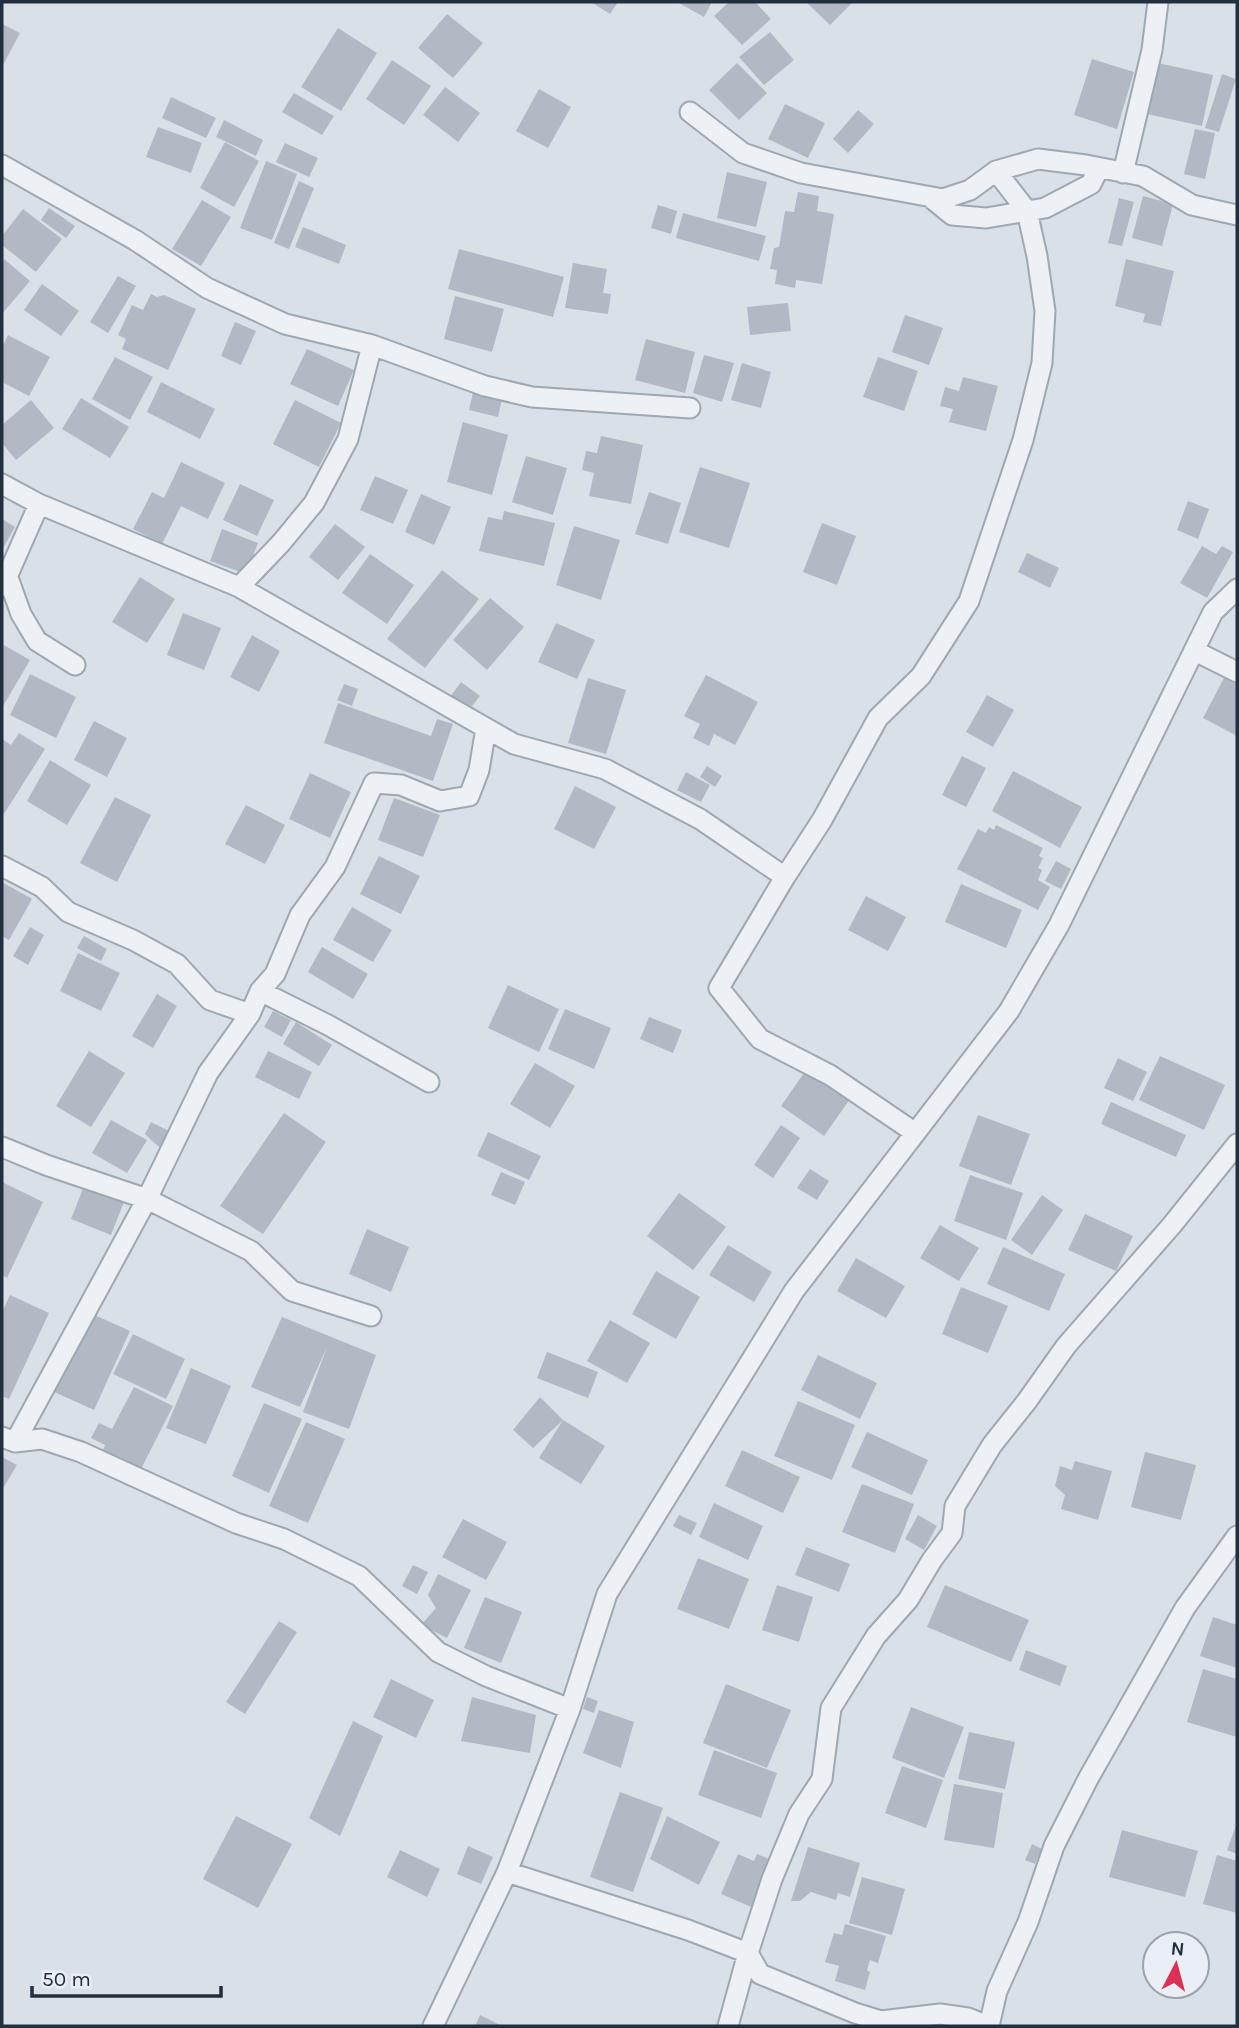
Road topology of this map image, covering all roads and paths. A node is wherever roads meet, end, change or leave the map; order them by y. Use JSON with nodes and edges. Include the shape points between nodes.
{"nodes":[{"id":1,"x":1158,"y":2,"type":"edge"},
{"id":2,"x":690,"y":112,"type":"dead end"},
{"id":3,"x":2,"y":165,"type":"edge"},
{"id":4,"x":1099,"y":167,"type":"junction"},
{"id":5,"x":996,"y":172,"type":"junction"},
{"id":6,"x":1123,"y":173,"type":"junction"},
{"id":7,"x":930,"y":197,"type":"junction"},
{"id":8,"x":1027,"y":211,"type":"junction"},
{"id":9,"x":1237,"y":215,"type":"edge"},
{"id":10,"x":372,"y":345,"type":"junction"},
{"id":11,"x":690,"y":408,"type":"dead end"},
{"id":12,"x":2,"y":484,"type":"edge"},
{"id":13,"x":39,"y":504,"type":"junction"},
{"id":14,"x":4,"y":582,"type":"edge"},
{"id":15,"x":239,"y":587,"type":"junction"},
{"id":16,"x":1237,"y":589,"type":"edge"},
{"id":17,"x":1195,"y":651,"type":"junction"},
{"id":18,"x":75,"y":665,"type":"dead end"},
{"id":19,"x":1237,"y":672,"type":"edge"},
{"id":20,"x":486,"y":728,"type":"junction"},
{"id":21,"x":2,"y":866,"type":"edge"},
{"id":22,"x":785,"y":877,"type":"junction"},
{"id":23,"x":260,"y":991,"type":"junction"},
{"id":24,"x":250,"y":1014,"type":"junction"},
{"id":25,"x":429,"y":1082,"type":"dead end"},
{"id":26,"x":914,"y":1132,"type":"junction"},
{"id":27,"x":1237,"y":1144,"type":"edge"},
{"id":28,"x":2,"y":1147,"type":"edge"},
{"id":29,"x":147,"y":1199,"type":"junction"},
{"id":30,"x":371,"y":1317,"type":"dead end"},
{"id":31,"x":8,"y":1439,"type":"edge"},
{"id":32,"x":1237,"y":1536,"type":"edge"},
{"id":33,"x":570,"y":1709,"type":"junction"},
{"id":34,"x":507,"y":1872,"type":"junction"},
{"id":35,"x":748,"y":1953,"type":"junction"},
{"id":36,"x":433,"y":2026,"type":"edge"},
{"id":37,"x":728,"y":2026,"type":"edge"},
{"id":38,"x":989,"y":2026,"type":"edge"}],
"edges":[{"from":1,"to":6,"type":"street","via":[[1152,50]]},
{"from":2,"to":7,"type":"street","via":[[743,153],[801,173]]},
{"from":3,"to":10,"type":"street","via":[[135,240],[207,288],[285,324]]},
{"from":4,"to":5,"type":"street","via":[[1038,159]]},
{"from":4,"to":6,"type":"street"},
{"from":4,"to":8,"type":"street","via":[[1091,184],[1045,208]]},
{"from":5,"to":7,"type":"street","via":[[971,190],[943,199]]},
{"from":5,"to":8,"type":"street"},
{"from":6,"to":9,"type":"street","via":[[1143,176],[1192,205]]},
{"from":7,"to":8,"type":"street","via":[[952,215],[986,218]]},
{"from":8,"to":22,"type":"street","via":[[1045,311],[1042,363],[1023,440],[969,601],[921,676],[878,718]]},
{"from":10,"to":11,"type":"street","via":[[485,386],[532,397]]},
{"from":10,"to":15,"type":"street","via":[[348,439],[314,503]]},
{"from":12,"to":13,"type":"street"},
{"from":13,"to":14,"type":"street"},
{"from":13,"to":15,"type":"street"},
{"from":14,"to":18,"type":"street","via":[[37,641]]},
{"from":15,"to":20,"type":"street"},
{"from":16,"to":17,"type":"street","via":[[1213,612]]},
{"from":17,"to":19,"type":"street"},
{"from":17,"to":26,"type":"street","via":[[1059,925],[1009,1011]]},
{"from":20,"to":22,"type":"street","via":[[514,744],[605,769],[700,819]]},
{"from":20,"to":23,"type":"street","via":[[480,770],[469,796],[440,801],[401,785],[374,783],[335,867],[300,915],[275,974]]},
{"from":21,"to":24,"type":"street","via":[[41,887],[68,912],[177,964],[210,1000]]},
{"from":22,"to":26,"type":"street","via":[[719,988],[760,1039],[830,1075]]},
{"from":23,"to":24,"type":"street"},
{"from":23,"to":25,"type":"street"},
{"from":24,"to":29,"type":"street","via":[[208,1073]]},
{"from":26,"to":33,"type":"street","via":[[794,1291],[607,1594]]},
{"from":27,"to":35,"type":"street","via":[[1066,1346],[992,1445],[955,1506],[952,1533],[908,1601],[876,1636],[831,1708],[821,1779],[799,1814]]},
{"from":28,"to":29,"type":"street"},
{"from":29,"to":30,"type":"street","via":[[251,1251],[292,1291]]},
{"from":29,"to":31,"type":"street"},
{"from":31,"to":33,"type":"street","via":[[42,1438],[81,1452],[236,1523],[284,1539],[359,1576],[438,1652]]},
{"from":32,"to":38,"type":"street","via":[[1185,1608],[1059,1834],[1028,1922],[996,1991]]},
{"from":33,"to":34,"type":"street"},
{"from":34,"to":35,"type":"street"},
{"from":34,"to":36,"type":"street"},
{"from":35,"to":37,"type":"street"},
{"from":35,"to":38,"type":"street","via":[[760,1974],[881,2021],[940,2014]]}]}
